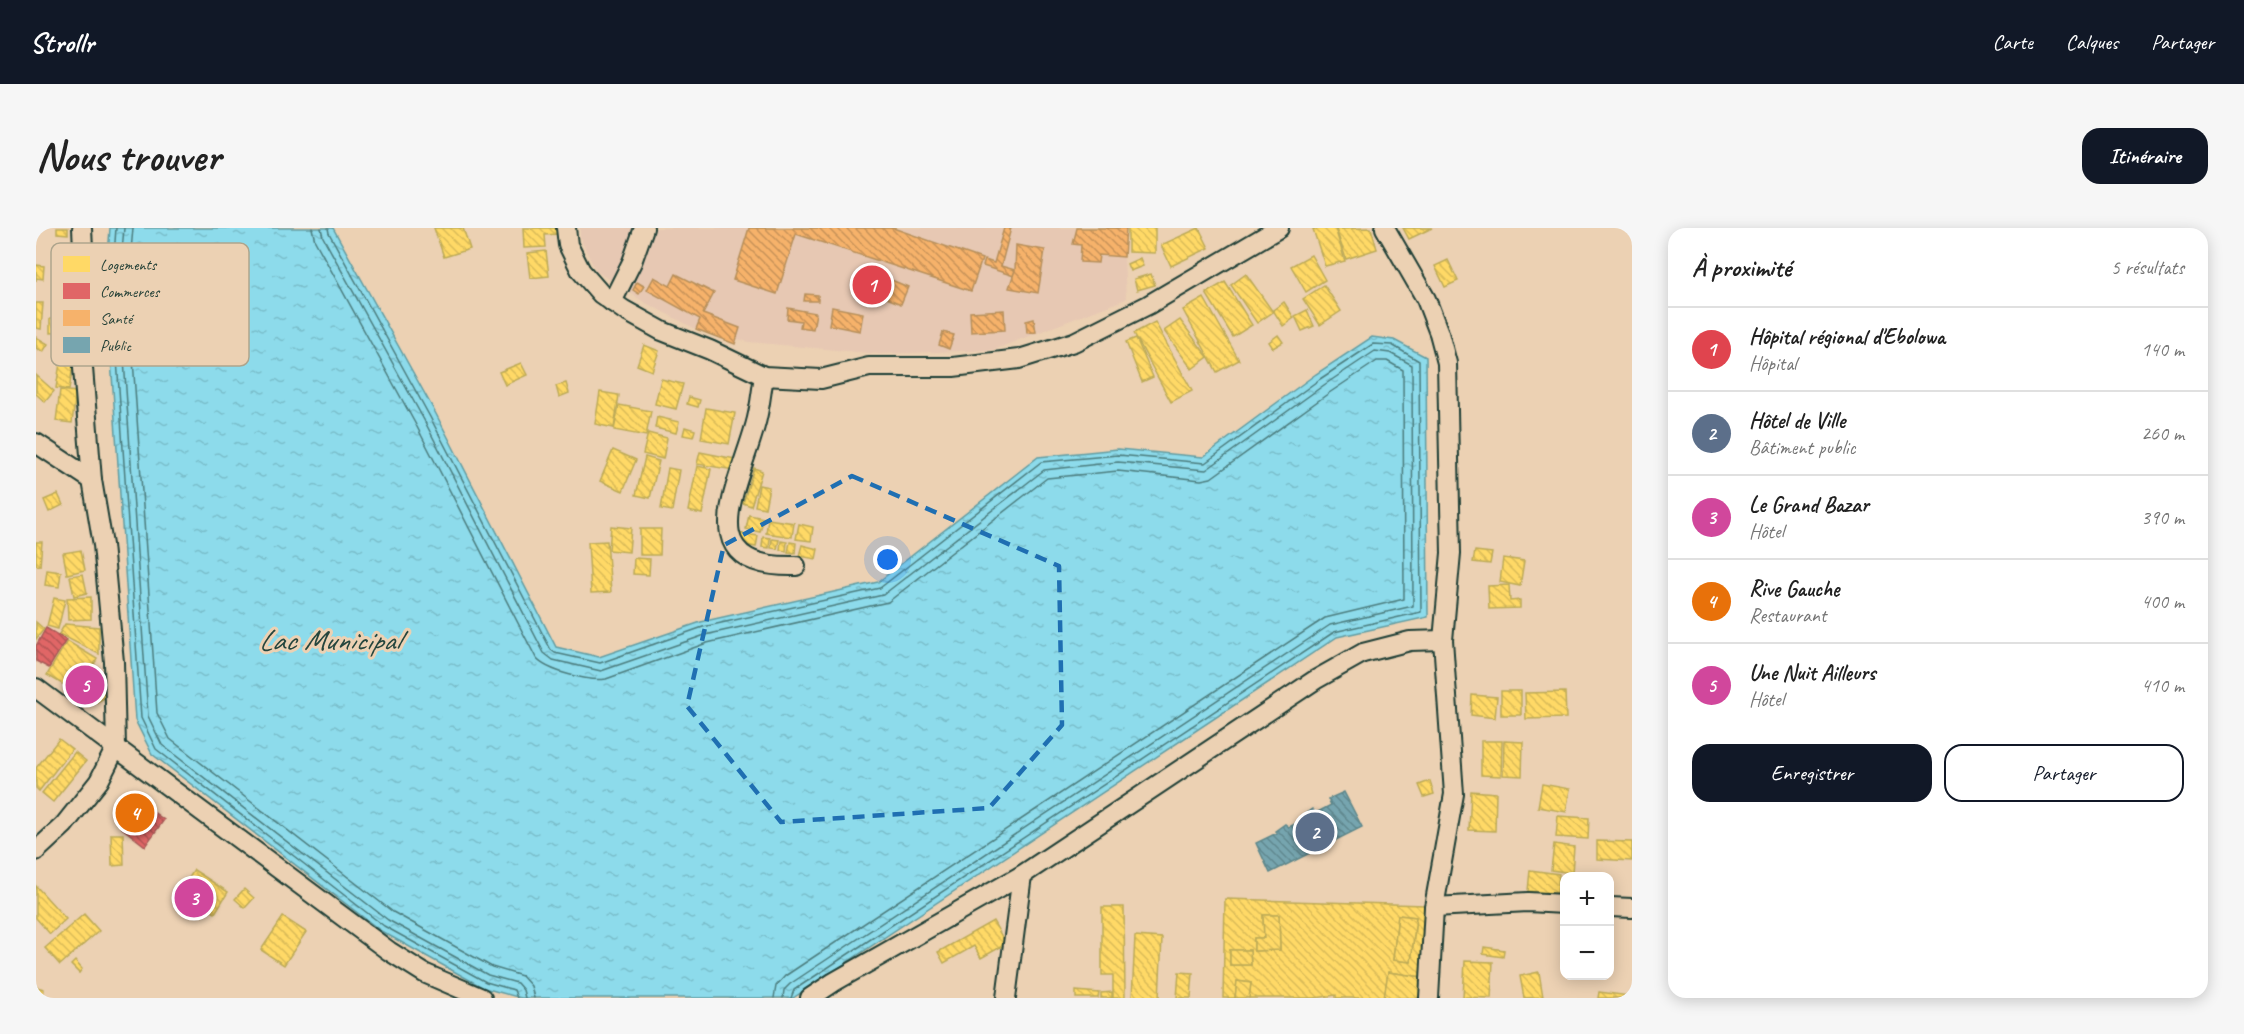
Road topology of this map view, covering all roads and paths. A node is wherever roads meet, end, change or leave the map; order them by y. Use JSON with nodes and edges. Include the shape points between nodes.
{"nodes":[{"id":1,"x":82,"y":228,"type":"edge"},
{"id":2,"x":566,"y":228,"type":"edge"},
{"id":3,"x":644,"y":228,"type":"edge"},
{"id":4,"x":1279,"y":228,"type":"edge"},
{"id":5,"x":1385,"y":228,"type":"edge"},
{"id":6,"x":83,"y":243,"type":"edge"},
{"id":7,"x":612,"y":302,"type":"junction"},
{"id":8,"x":83,"y":366,"type":"edge"},
{"id":9,"x":764,"y":376,"type":"junction"},
{"id":10,"x":36,"y":443,"type":"edge"},
{"id":11,"x":93,"y":480,"type":"junction"},
{"id":12,"x":796,"y":566,"type":"dead end"},
{"id":13,"x":1443,"y":640,"type":"junction"},
{"id":14,"x":36,"y":688,"type":"edge"},
{"id":15,"x":116,"y":747,"type":"junction"},
{"id":16,"x":36,"y":851,"type":"edge"},
{"id":17,"x":1022,"y":875,"type":"junction"},
{"id":18,"x":1560,"y":904,"type":"edge"},
{"id":19,"x":1434,"y":907,"type":"junction"},
{"id":20,"x":1614,"y":907,"type":"edge"},
{"id":21,"x":1632,"y":908,"type":"edge"},
{"id":22,"x":482,"y":998,"type":"edge"},
{"id":23,"x":810,"y":998,"type":"edge"},
{"id":24,"x":1006,"y":998,"type":"edge"},
{"id":25,"x":1429,"y":998,"type":"edge"}],
"edges":[{"from":1,"to":6,"type":"street"},
{"from":2,"to":7,"type":"street","via":[[568,245],[581,271]]},
{"from":3,"to":7,"type":"street"},
{"from":4,"to":9,"type":"street","via":[[1148,305],[1074,342],[1019,359],[953,367],[869,368],[821,379]]},
{"from":5,"to":13,"type":"street","via":[[1426,299],[1447,363],[1451,553]]},
{"from":7,"to":9,"type":"street","via":[[662,331]]},
{"from":8,"to":11,"type":"street"},
{"from":9,"to":12,"type":"street","via":[[756,425],[733,489],[729,537],[738,552],[753,562]]},
{"from":10,"to":11,"type":"street"},
{"from":11,"to":15,"type":"street","via":[[114,662]]},
{"from":13,"to":17,"type":"street","via":[[1410,641],[1363,653],[1315,680]]},
{"from":13,"to":19,"type":"street","via":[[1454,794]]},
{"from":14,"to":15,"type":"street"},
{"from":15,"to":16,"type":"street","via":[[99,781],[64,825]]},
{"from":15,"to":22,"type":"street","via":[[389,951],[424,973]]},
{"from":17,"to":23,"type":"street"},
{"from":17,"to":24,"type":"street"},
{"from":18,"to":19,"type":"street"},
{"from":19,"to":25,"type":"street"},
{"from":20,"to":21,"type":"street"}]}
